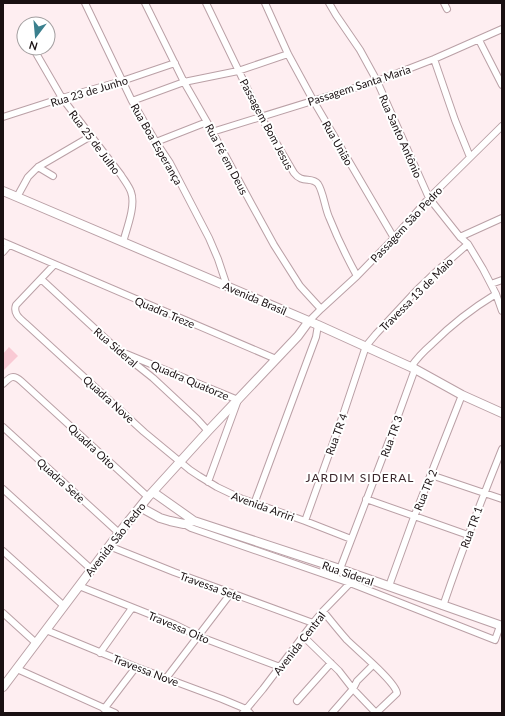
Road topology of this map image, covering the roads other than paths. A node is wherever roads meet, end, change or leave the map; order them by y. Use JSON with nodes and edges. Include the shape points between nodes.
{"nodes":[{"id":1,"x":85,"y":3,"type":"edge"},
{"id":2,"x":145,"y":3,"type":"edge"},
{"id":3,"x":206,"y":3,"type":"edge"},
{"id":4,"x":265,"y":3,"type":"edge"},
{"id":5,"x":329,"y":3,"type":"edge"},
{"id":6,"x":502,"y":29,"type":"edge"},
{"id":7,"x":479,"y":40,"type":"junction"},
{"id":8,"x":288,"y":54,"type":"junction"},
{"id":9,"x":38,"y":56,"type":"edge"},
{"id":10,"x":434,"y":59,"type":"junction"},
{"id":11,"x":174,"y":63,"type":"junction"},
{"id":12,"x":238,"y":71,"type":"junction"},
{"id":13,"x":122,"y":81,"type":"junction"},
{"id":14,"x":377,"y":81,"type":"junction"},
{"id":15,"x":184,"y":82,"type":"junction"},
{"id":16,"x":502,"y":85,"type":"edge"},
{"id":17,"x":62,"y":98,"type":"junction"},
{"id":18,"x":313,"y":100,"type":"junction"},
{"id":19,"x":132,"y":101,"type":"junction"},
{"id":20,"x":3,"y":116,"type":"edge"},
{"id":21,"x":261,"y":117,"type":"junction"},
{"id":22,"x":207,"y":122,"type":"junction"},
{"id":23,"x":502,"y":126,"type":"edge"},
{"id":24,"x":212,"y":132,"type":"junction"},
{"id":25,"x":91,"y":136,"type":"junction"},
{"id":26,"x":156,"y":142,"type":"junction"},
{"id":27,"x":470,"y":157,"type":"junction"},
{"id":28,"x":38,"y":167,"type":"junction"},
{"id":29,"x":53,"y":176,"type":"dead end"},
{"id":30,"x":3,"y":191,"type":"edge"},
{"id":31,"x":17,"y":197,"type":"junction"},
{"id":32,"x":429,"y":198,"type":"junction"},
{"id":33,"x":502,"y":218,"type":"edge"},
{"id":34,"x":460,"y":237,"type":"junction"},
{"id":35,"x":394,"y":238,"type":"junction"},
{"id":36,"x":123,"y":242,"type":"junction"},
{"id":37,"x":6,"y":244,"type":"edge"},
{"id":38,"x":468,"y":244,"type":"junction"},
{"id":39,"x":3,"y":252,"type":"edge"},
{"id":40,"x":54,"y":265,"type":"junction"},
{"id":41,"x":357,"y":276,"type":"junction"},
{"id":42,"x":41,"y":279,"type":"junction"},
{"id":43,"x":502,"y":280,"type":"edge"},
{"id":44,"x":491,"y":284,"type":"junction"},
{"id":45,"x":226,"y":286,"type":"junction"},
{"id":46,"x":496,"y":294,"type":"junction"},
{"id":47,"x":321,"y":309,"type":"junction"},
{"id":48,"x":502,"y":311,"type":"edge"},
{"id":49,"x":309,"y":321,"type":"junction"},
{"id":50,"x":318,"y":325,"type":"junction"},
{"id":51,"x":366,"y":346,"type":"junction"},
{"id":52,"x":119,"y":351,"type":"junction"},
{"id":53,"x":276,"y":359,"type":"junction"},
{"id":54,"x":413,"y":368,"type":"junction"},
{"id":55,"x":3,"y":384,"type":"edge"},
{"id":56,"x":462,"y":395,"type":"junction"},
{"id":57,"x":238,"y":400,"type":"junction"},
{"id":58,"x":502,"y":413,"type":"edge"},
{"id":59,"x":3,"y":427,"type":"edge"},
{"id":60,"x":208,"y":431,"type":"junction"},
{"id":61,"x":502,"y":449,"type":"edge"},
{"id":62,"x":180,"y":462,"type":"junction"},
{"id":63,"x":431,"y":475,"type":"junction"},
{"id":64,"x":208,"y":482,"type":"junction"},
{"id":65,"x":3,"y":488,"type":"edge"},
{"id":66,"x":484,"y":493,"type":"junction"},
{"id":67,"x":150,"y":495,"type":"junction"},
{"id":68,"x":502,"y":499,"type":"edge"},
{"id":69,"x":366,"y":500,"type":"junction"},
{"id":70,"x":254,"y":504,"type":"junction"},
{"id":71,"x":140,"y":507,"type":"junction"},
{"id":72,"x":414,"y":517,"type":"junction"},
{"id":73,"x":305,"y":521,"type":"junction"},
{"id":74,"x":194,"y":522,"type":"junction"},
{"id":75,"x":184,"y":524,"type":"junction"},
{"id":76,"x":119,"y":533,"type":"junction"},
{"id":77,"x":468,"y":535,"type":"junction"},
{"id":78,"x":351,"y":539,"type":"junction"},
{"id":79,"x":109,"y":546,"type":"junction"},
{"id":80,"x":3,"y":551,"type":"edge"},
{"id":81,"x":91,"y":569,"type":"junction"},
{"id":82,"x":340,"y":569,"type":"junction"},
{"id":83,"x":357,"y":576,"type":"junction"},
{"id":84,"x":350,"y":583,"type":"junction"},
{"id":85,"x":79,"y":586,"type":"junction"},
{"id":86,"x":389,"y":586,"type":"junction"},
{"id":87,"x":231,"y":593,"type":"junction"},
{"id":88,"x":64,"y":606,"type":"junction"},
{"id":89,"x":443,"y":606,"type":"junction"},
{"id":90,"x":132,"y":608,"type":"junction"},
{"id":91,"x":323,"y":611,"type":"junction"},
{"id":92,"x":3,"y":613,"type":"edge"},
{"id":93,"x":313,"y":623,"type":"junction"},
{"id":94,"x":501,"y":624,"type":"edge"},
{"id":95,"x":46,"y":630,"type":"junction"},
{"id":96,"x":198,"y":636,"type":"junction"},
{"id":97,"x":303,"y":636,"type":"junction"},
{"id":98,"x":36,"y":643,"type":"junction"},
{"id":99,"x":100,"y":653,"type":"junction"},
{"id":100,"x":331,"y":663,"type":"junction"},
{"id":101,"x":373,"y":665,"type":"junction"},
{"id":102,"x":280,"y":666,"type":"junction"},
{"id":103,"x":136,"y":667,"type":"junction"},
{"id":104,"x":17,"y":670,"type":"junction"},
{"id":105,"x":166,"y":677,"type":"junction"},
{"id":106,"x":5,"y":681,"type":"edge"},
{"id":107,"x":353,"y":689,"type":"junction"},
{"id":108,"x":297,"y":701,"type":"dead end"},
{"id":109,"x":104,"y":709,"type":"junction"},
{"id":110,"x":247,"y":712,"type":"edge"},
{"id":111,"x":114,"y":713,"type":"edge"},
{"id":112,"x":332,"y":713,"type":"edge"},
{"id":113,"x":376,"y":713,"type":"edge"}],
"edges":[{"from":1,"to":13,"type":"street","name":"Rua Boa Esperança"},
{"from":2,"to":11,"type":"street","name":"Rua Fé em Deus"},
{"from":3,"to":12,"type":"street","name":"Passagem Bom Jesus"},
{"from":4,"to":8,"type":"street","name":"Rua União"},
{"from":5,"to":14,"type":"street","name":"Rua Santo Antônio"},
{"from":6,"to":7,"type":"street","name":"Passagem Santa Maria"},
{"from":7,"to":10,"type":"street","name":"Passagem Santa Maria"},
{"from":7,"to":16,"type":"street"},
{"from":8,"to":12,"type":"street"},
{"from":8,"to":18,"type":"street","name":"Rua União"},
{"from":9,"to":17,"type":"street","name":"Rua 25 de Julho"},
{"from":10,"to":14,"type":"street","name":"Passagem Santa Maria"},
{"from":10,"to":27,"type":"street"},
{"from":11,"to":13,"type":"street","name":"Rua 23 de Junho"},
{"from":11,"to":15,"type":"street","name":"Rua Fé em Deus"},
{"from":12,"to":15,"type":"street"},
{"from":12,"to":21,"type":"street","name":"Passagem Bom Jesus"},
{"from":13,"to":17,"type":"street","name":"Rua 23 de Junho"},
{"from":13,"to":19,"type":"street","name":"Rua Boa Esperança"},
{"from":14,"to":18,"type":"street","name":"Passagem Santa Maria"},
{"from":14,"to":32,"type":"street","name":"Rua Santo Antônio"},
{"from":15,"to":19,"type":"street"},
{"from":15,"to":22,"type":"street","name":"Rua Fé em Deus"},
{"from":17,"to":20,"type":"street","name":"Rua 23 de Junho"},
{"from":17,"to":25,"type":"street","name":"Rua 25 de Julho"},
{"from":18,"to":21,"type":"street","name":"Passagem Santa Maria"},
{"from":18,"to":35,"type":"street","name":"Rua União"},
{"from":19,"to":26,"type":"street","name":"Rua Boa Esperança"},
{"from":21,"to":24,"type":"street","name":"Passagem Santa Maria"},
{"from":21,"to":41,"type":"street","name":"Passagem Bom Jesus","via":[[297,178],[314,181],[320,187],[328,215]]},
{"from":22,"to":24,"type":"street","name":"Rua Fé em Deus"},
{"from":22,"to":26,"type":"street"},
{"from":23,"to":27,"type":"street","name":"Passagem São Pedro"},
{"from":24,"to":47,"type":"street","name":"Rua Fé em Deus","via":[[274,245],[300,286]]},
{"from":25,"to":28,"type":"street"},
{"from":25,"to":36,"type":"street","name":"Rua 25 de Julho","via":[[132,192],[132,208]]},
{"from":26,"to":45,"type":"street","name":"Rua Boa Esperança","via":[[170,163],[209,238]]},
{"from":27,"to":32,"type":"street","name":"Passagem São Pedro"},
{"from":28,"to":29,"type":"street"},
{"from":28,"to":31,"type":"street","via":[[28,177]]},
{"from":30,"to":31,"type":"main road","name":"Avenida Brasil"},
{"from":31,"to":36,"type":"main road","name":"Avenida Brasil"},
{"from":32,"to":34,"type":"street","name":"Rua Santo Antônio"},
{"from":32,"to":35,"type":"street","name":"Passagem São Pedro"},
{"from":33,"to":34,"type":"street"},
{"from":34,"to":38,"type":"street","name":"Rua Santo Antônio"},
{"from":35,"to":41,"type":"street","name":"Passagem São Pedro"},
{"from":36,"to":45,"type":"main road","name":"Avenida Brasil"},
{"from":37,"to":39,"type":"street"},
{"from":37,"to":40,"type":"street","name":"Quadra Treze"},
{"from":38,"to":44,"type":"street","name":"Rua Santo Antônio"},
{"from":38,"to":51,"type":"street","name":"Travessa 13 de Maio","via":[[417,290]]},
{"from":40,"to":42,"type":"street"},
{"from":40,"to":53,"type":"street","name":"Quadra Treze"},
{"from":41,"to":47,"type":"street","name":"Passagem São Pedro"},
{"from":42,"to":52,"type":"street","name":"Rua Sideral"},
{"from":42,"to":62,"type":"street","name":"Quadra Nove","via":[[16,305],[17,316]]},
{"from":43,"to":44,"type":"street"},
{"from":44,"to":46,"type":"street","name":"Rua Santo Antônio"},
{"from":45,"to":49,"type":"main road","name":"Avenida Brasil"},
{"from":46,"to":48,"type":"street","name":"Rua Santo Antônio"},
{"from":46,"to":54,"type":"street","via":[[443,333],[418,358]]},
{"from":47,"to":49,"type":"street","name":"Passagem São Pedro"},
{"from":49,"to":50,"type":"main road","name":"Avenida Brasil"},
{"from":49,"to":53,"type":"main road","name":"Avenida São Pedro"},
{"from":50,"to":51,"type":"main road","name":"Avenida Brasil"},
{"from":50,"to":70,"type":"street","via":[[316,337]]},
{"from":51,"to":54,"type":"main road","name":"Avenida Brasil"},
{"from":51,"to":73,"type":"street","name":"Rua TR 4"},
{"from":52,"to":57,"type":"street","name":"Quadra Quatorze"},
{"from":52,"to":60,"type":"street","name":"Rua Sideral","via":[[158,383]]},
{"from":53,"to":57,"type":"main road","name":"Avenida São Pedro"},
{"from":54,"to":56,"type":"main road","name":"Avenida Brasil"},
{"from":54,"to":69,"type":"street","name":"Rua TR 3"},
{"from":55,"to":67,"type":"street","name":"Quadra Oito","via":[[9,378],[15,377],[22,381]]},
{"from":56,"to":58,"type":"main road","name":"Avenida Brasil"},
{"from":56,"to":63,"type":"street","name":"Rua TR 2"},
{"from":57,"to":60,"type":"main road","name":"Avenida São Pedro"},
{"from":57,"to":64,"type":"street","name":"Avenida São Pedro"},
{"from":59,"to":76,"type":"street","name":"Quadra Sete"},
{"from":60,"to":62,"type":"main road","name":"Avenida São Pedro"},
{"from":61,"to":66,"type":"street","name":"Rua TR 1"},
{"from":62,"to":64,"type":"street","name":"Avenida Arriri"},
{"from":62,"to":67,"type":"main road","name":"Avenida São Pedro"},
{"from":63,"to":66,"type":"street"},
{"from":63,"to":72,"type":"street","name":"Rua TR 2"},
{"from":64,"to":70,"type":"street","name":"Avenida Arriri"},
{"from":65,"to":81,"type":"street"},
{"from":66,"to":68,"type":"street"},
{"from":66,"to":77,"type":"street","name":"Rua TR 1"},
{"from":67,"to":71,"type":"main road","name":"Avenida São Pedro"},
{"from":67,"to":74,"type":"main road","name":"Rua Sideral"},
{"from":69,"to":72,"type":"street"},
{"from":69,"to":78,"type":"street","name":"Rua TR 3"},
{"from":70,"to":73,"type":"street","name":"Avenida Arriri"},
{"from":71,"to":75,"type":"main road","name":"Rua Sideral","via":[[160,518]]},
{"from":71,"to":76,"type":"main road","name":"Avenida São Pedro"},
{"from":72,"to":77,"type":"street"},
{"from":72,"to":86,"type":"street","name":"Rua TR 2"},
{"from":73,"to":78,"type":"street","name":"Avenida Arriri"},
{"from":74,"to":75,"type":"main road","name":"Rua Sideral"},
{"from":74,"to":82,"type":"main road","name":"Rua Sideral"},
{"from":75,"to":84,"type":"street"},
{"from":76,"to":79,"type":"main road","name":"Avenida São Pedro"},
{"from":77,"to":89,"type":"street","name":"Rua TR 1"},
{"from":78,"to":82,"type":"street","name":"Rua TR 3"},
{"from":79,"to":81,"type":"main road","name":"Avenida São Pedro"},
{"from":79,"to":87,"type":"street","name":"Travessa Sete"},
{"from":80,"to":88,"type":"street"},
{"from":81,"to":85,"type":"main road","name":"Avenida São Pedro"},
{"from":82,"to":83,"type":"main road","name":"Rua Sideral"},
{"from":83,"to":84,"type":"street","name":"Avenida Central"},
{"from":83,"to":86,"type":"main road","name":"Rua Sideral"},
{"from":84,"to":91,"type":"street","name":"Avenida Central"},
{"from":84,"to":94,"type":"street","via":[[495,640]]},
{"from":85,"to":88,"type":"main road","name":"Avenida São Pedro"},
{"from":85,"to":90,"type":"street","name":"Travessa Oito"},
{"from":86,"to":89,"type":"main road","name":"Rua Sideral"},
{"from":87,"to":93,"type":"street","name":"Travessa Sete"},
{"from":87,"to":96,"type":"street"},
{"from":88,"to":95,"type":"main road","name":"Avenida São Pedro"},
{"from":89,"to":94,"type":"main road","name":"Rua Sideral"},
{"from":90,"to":96,"type":"street","name":"Travessa Oito"},
{"from":90,"to":99,"type":"street"},
{"from":91,"to":93,"type":"street","name":"Avenida Central"},
{"from":91,"to":101,"type":"street","via":[[348,641]]},
{"from":92,"to":98,"type":"street"},
{"from":93,"to":97,"type":"street","name":"Avenida Central"},
{"from":95,"to":98,"type":"main road","name":"Avenida São Pedro"},
{"from":95,"to":99,"type":"street","name":"Travessa Nove"},
{"from":96,"to":102,"type":"street","name":"Travessa Oito"},
{"from":96,"to":105,"type":"street"},
{"from":97,"to":100,"type":"street"},
{"from":97,"to":102,"type":"street","name":"Avenida Central"},
{"from":98,"to":104,"type":"main road","name":"Avenida São Pedro"},
{"from":99,"to":103,"type":"street","name":"Travessa Nove"},
{"from":100,"to":107,"type":"street"},
{"from":100,"to":108,"type":"street"},
{"from":101,"to":107,"type":"street","via":[[357,681]]},
{"from":101,"to":113,"type":"street","via":[[397,690],[397,693]]},
{"from":102,"to":110,"type":"street","name":"Avenida Central"},
{"from":103,"to":105,"type":"street","name":"Travessa Nove"},
{"from":103,"to":109,"type":"street"},
{"from":104,"to":106,"type":"main road","name":"Avenida São Pedro"},
{"from":104,"to":109,"type":"street"},
{"from":105,"to":110,"type":"street","name":"Travessa Nove"},
{"from":107,"to":112,"type":"street"},
{"from":107,"to":113,"type":"street"},
{"from":109,"to":111,"type":"street"}]}
